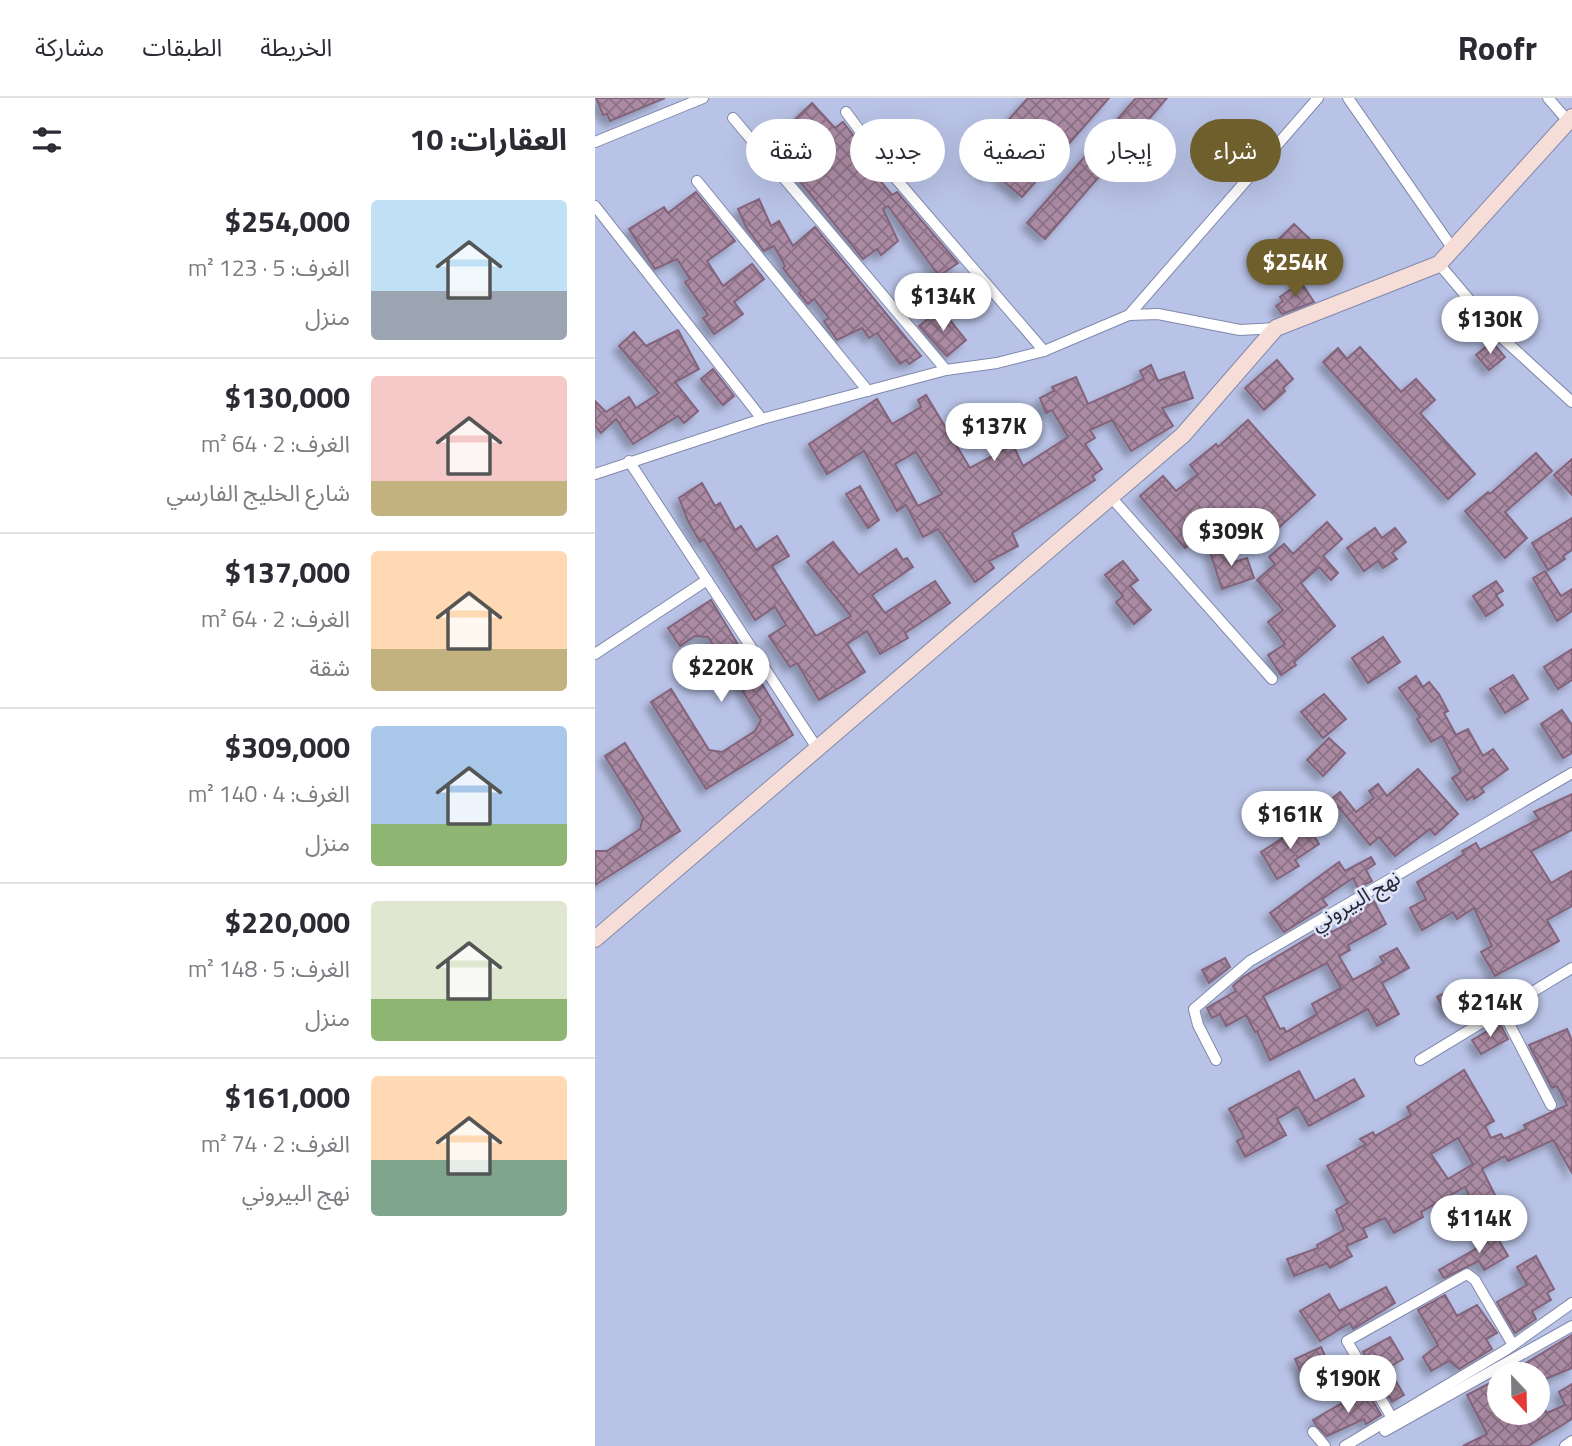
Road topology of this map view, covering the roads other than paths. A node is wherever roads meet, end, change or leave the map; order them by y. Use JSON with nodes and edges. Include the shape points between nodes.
{"nodes":[{"id":1,"x":702,"y":98,"type":"edge"},
{"id":2,"x":1318,"y":98,"type":"edge"},
{"id":3,"x":1348,"y":98,"type":"edge"},
{"id":4,"x":1548,"y":98,"type":"edge"},
{"id":5,"x":846,"y":112,"type":"dead end"},
{"id":6,"x":733,"y":118,"type":"dead end"},
{"id":7,"x":1570,"y":119,"type":"edge"},
{"id":8,"x":595,"y":142,"type":"edge"},
{"id":9,"x":697,"y":181,"type":"dead end"},
{"id":10,"x":595,"y":206,"type":"edge"},
{"id":11,"x":1453,"y":249,"type":"junction"},
{"id":12,"x":1439,"y":264,"type":"junction"},
{"id":13,"x":1129,"y":315,"type":"junction"},
{"id":14,"x":1276,"y":328,"type":"junction"},
{"id":15,"x":1044,"y":351,"type":"junction"},
{"id":16,"x":946,"y":370,"type":"junction"},
{"id":17,"x":868,"y":391,"type":"junction"},
{"id":18,"x":1572,"y":402,"type":"edge"},
{"id":19,"x":762,"y":419,"type":"junction"},
{"id":20,"x":628,"y":461,"type":"junction"},
{"id":21,"x":595,"y":474,"type":"edge"},
{"id":22,"x":1110,"y":496,"type":"junction"},
{"id":23,"x":707,"y":580,"type":"junction"},
{"id":24,"x":595,"y":654,"type":"edge"},
{"id":25,"x":1272,"y":679,"type":"dead end"},
{"id":26,"x":817,"y":748,"type":"junction"},
{"id":27,"x":1572,"y":773,"type":"edge"},
{"id":28,"x":596,"y":937,"type":"edge"},
{"id":29,"x":1572,"y":968,"type":"edge"},
{"id":30,"x":1502,"y":1010,"type":"junction"},
{"id":31,"x":1216,"y":1060,"type":"dead end"},
{"id":32,"x":1420,"y":1060,"type":"dead end"},
{"id":33,"x":1551,"y":1105,"type":"dead end"},
{"id":34,"x":1572,"y":1303,"type":"edge"},
{"id":35,"x":1572,"y":1326,"type":"edge"},
{"id":36,"x":1516,"y":1343,"type":"junction"},
{"id":37,"x":1533,"y":1350,"type":"junction"},
{"id":38,"x":1392,"y":1418,"type":"junction"},
{"id":39,"x":1313,"y":1432,"type":"dead end"},
{"id":40,"x":1572,"y":1441,"type":"edge"},
{"id":41,"x":1325,"y":1446,"type":"edge"},
{"id":42,"x":1345,"y":1446,"type":"edge"},
{"id":43,"x":1358,"y":1446,"type":"edge"},
{"id":44,"x":1565,"y":1446,"type":"edge"}],
"edges":[{"from":1,"to":8,"type":"street"},
{"from":2,"to":13,"type":"street"},
{"from":3,"to":11,"type":"street"},
{"from":4,"to":7,"type":"street"},
{"from":5,"to":15,"type":"street","via":[[891,173]]},
{"from":6,"to":16,"type":"street"},
{"from":7,"to":11,"type":"street"},
{"from":9,"to":17,"type":"street"},
{"from":10,"to":19,"type":"street"},
{"from":11,"to":12,"type":"street"},
{"from":12,"to":14,"type":"street"},
{"from":12,"to":18,"type":"street","via":[[1500,335]]},
{"from":13,"to":14,"type":"street","via":[[1158,314],[1240,330]]},
{"from":13,"to":15,"type":"street"},
{"from":14,"to":22,"type":"street","via":[[1182,435]]},
{"from":15,"to":16,"type":"street"},
{"from":16,"to":17,"type":"street"},
{"from":17,"to":19,"type":"street"},
{"from":19,"to":20,"type":"street"},
{"from":20,"to":21,"type":"street"},
{"from":20,"to":23,"type":"street"},
{"from":22,"to":25,"type":"street"},
{"from":22,"to":26,"type":"street"},
{"from":23,"to":24,"type":"street"},
{"from":23,"to":26,"type":"street"},
{"from":26,"to":28,"type":"street"},
{"from":27,"to":31,"type":"street","name":"نهج البيروني","via":[[1250,961],[1194,1009]]},
{"from":29,"to":30,"type":"street"},
{"from":30,"to":32,"type":"street"},
{"from":30,"to":33,"type":"street"},
{"from":34,"to":36,"type":"street"},
{"from":35,"to":37,"type":"street"},
{"from":36,"to":37,"type":"street"},
{"from":36,"to":38,"type":"street"},
{"from":36,"to":38,"type":"street","via":[[1467,1274],[1347,1341]]},
{"from":37,"to":43,"type":"street"},
{"from":38,"to":42,"type":"street"},
{"from":39,"to":41,"type":"street"},
{"from":40,"to":44,"type":"street"}]}
